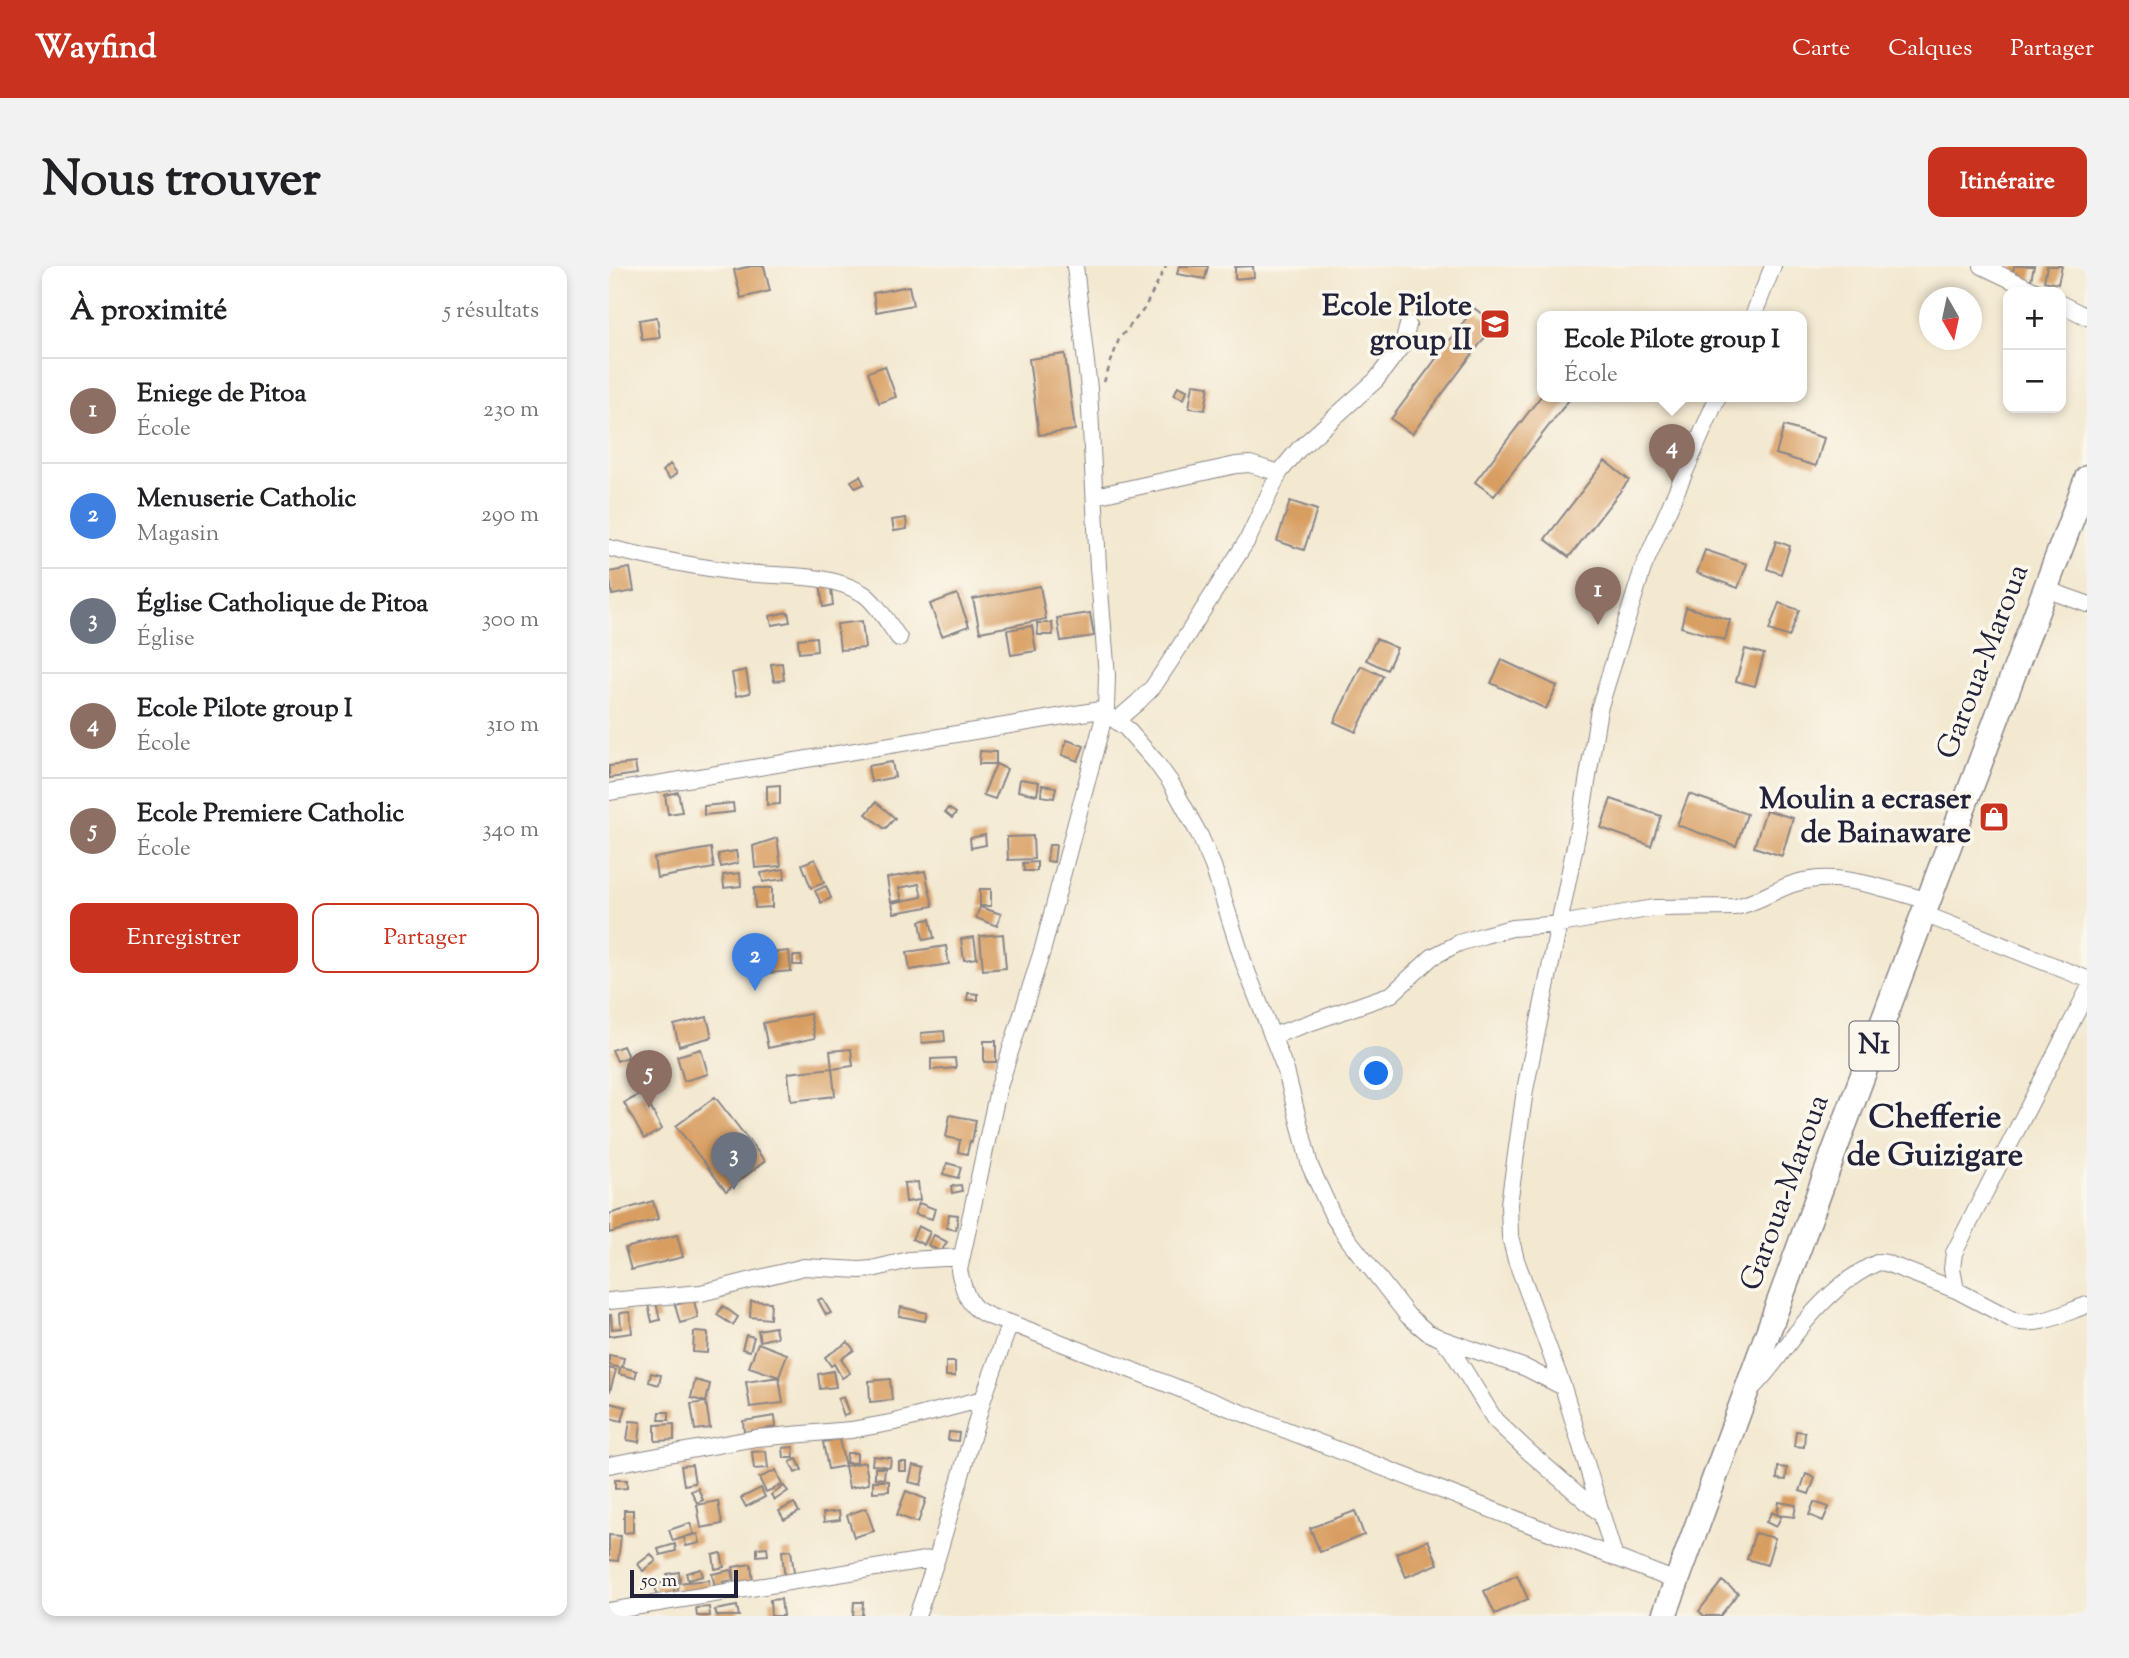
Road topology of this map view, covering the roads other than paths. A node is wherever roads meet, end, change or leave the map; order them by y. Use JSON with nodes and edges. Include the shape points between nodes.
{"nodes":[{"id":1,"x":1075,"y":266,"type":"edge"},
{"id":2,"x":1773,"y":266,"type":"edge"},
{"id":3,"x":1982,"y":266,"type":"edge"},
{"id":4,"x":2026,"y":287,"type":"edge"},
{"id":5,"x":2066,"y":306,"type":"edge"},
{"id":6,"x":1755,"y":311,"type":"edge"},
{"id":7,"x":2087,"y":317,"type":"edge"},
{"id":8,"x":1408,"y":325,"type":"dead end"},
{"id":9,"x":1715,"y":402,"type":"edge"},
{"id":10,"x":1279,"y":473,"type":"junction"},
{"id":11,"x":2087,"y":478,"type":"edge"},
{"id":12,"x":1095,"y":496,"type":"junction"},
{"id":13,"x":609,"y":548,"type":"edge"},
{"id":14,"x":2045,"y":589,"type":"junction"},
{"id":15,"x":2087,"y":604,"type":"edge"},
{"id":16,"x":899,"y":638,"type":"dead end"},
{"id":17,"x":1109,"y":714,"type":"junction"},
{"id":18,"x":609,"y":792,"type":"edge"},
{"id":19,"x":1926,"y":908,"type":"junction"},
{"id":20,"x":1560,"y":924,"type":"junction"},
{"id":21,"x":2087,"y":979,"type":"edge"},
{"id":22,"x":2087,"y":992,"type":"edge"},
{"id":23,"x":1272,"y":1036,"type":"junction"},
{"id":24,"x":962,"y":1257,"type":"junction"},
{"id":25,"x":1956,"y":1290,"type":"junction"},
{"id":26,"x":609,"y":1301,"type":"edge"},
{"id":27,"x":2087,"y":1305,"type":"edge"},
{"id":28,"x":1010,"y":1323,"type":"junction"},
{"id":29,"x":1442,"y":1339,"type":"junction"},
{"id":30,"x":1563,"y":1387,"type":"junction"},
{"id":31,"x":1745,"y":1395,"type":"junction"},
{"id":32,"x":983,"y":1399,"type":"junction"},
{"id":33,"x":609,"y":1465,"type":"edge"},
{"id":34,"x":1602,"y":1515,"type":"junction"},
{"id":35,"x":937,"y":1558,"type":"junction"},
{"id":36,"x":1615,"y":1558,"type":"junction"},
{"id":37,"x":1677,"y":1581,"type":"junction"},
{"id":38,"x":609,"y":1611,"type":"edge"},
{"id":39,"x":917,"y":1616,"type":"edge"},
{"id":40,"x":1664,"y":1616,"type":"edge"}],
"edges":[{"from":1,"to":12,"type":"street"},
{"from":2,"to":6,"type":"street"},
{"from":3,"to":4,"type":"street"},
{"from":5,"to":7,"type":"street"},
{"from":8,"to":10,"type":"street","via":[[1403,344],[1376,380]]},
{"from":9,"to":20,"type":"street","via":[[1643,568],[1599,709]]},
{"from":10,"to":12,"type":"street","via":[[1250,464],[1236,465]]},
{"from":10,"to":17,"type":"street","via":[[1248,539],[1153,687],[1138,702]]},
{"from":11,"to":14,"type":"highway","name":"Garoua-Maroua","number":"N1"},
{"from":12,"to":17,"type":"street"},
{"from":13,"to":16,"type":"street","via":[[677,564],[797,575],[846,585],[865,594]]},
{"from":14,"to":15,"type":"street"},
{"from":14,"to":19,"type":"highway","name":"Garoua-Maroua","number":"N1"},
{"from":17,"to":18,"type":"street"},
{"from":17,"to":23,"type":"street","via":[[1156,761],[1200,836]]},
{"from":17,"to":24,"type":"street","via":[[998,1090]]},
{"from":19,"to":20,"type":"street","via":[[1856,882],[1812,880],[1735,907],[1654,908]]},
{"from":19,"to":21,"type":"street"},
{"from":19,"to":31,"type":"highway","name":"Garoua-Maroua","number":"N1"},
{"from":20,"to":23,"type":"street","via":[[1512,928],[1459,943],[1432,957],[1392,993]]},
{"from":20,"to":30,"type":"street","via":[[1525,1090],[1509,1221],[1516,1260]]},
{"from":22,"to":25,"type":"street","via":[[1954,1253]]},
{"from":23,"to":29,"type":"street","via":[[1292,1091],[1310,1166],[1333,1216],[1408,1316]]},
{"from":24,"to":26,"type":"street","via":[[909,1259],[860,1270],[804,1267],[701,1293]]},
{"from":24,"to":28,"type":"street","via":[[959,1270],[967,1300],[986,1316]]},
{"from":25,"to":27,"type":"street","via":[[2023,1323]]},
{"from":25,"to":31,"type":"street","via":[[1886,1263],[1870,1266],[1838,1288]]},
{"from":28,"to":32,"type":"street"},
{"from":28,"to":36,"type":"street"},
{"from":29,"to":30,"type":"street","via":[[1526,1368]]},
{"from":29,"to":34,"type":"street","via":[[1495,1420]]},
{"from":30,"to":34,"type":"street"},
{"from":31,"to":37,"type":"highway","name":"Garoua-Maroua","number":"N1"},
{"from":32,"to":33,"type":"street","via":[[852,1430],[756,1438]]},
{"from":32,"to":35,"type":"street"},
{"from":34,"to":36,"type":"street"},
{"from":35,"to":38,"type":"street"},
{"from":35,"to":39,"type":"street"},
{"from":36,"to":37,"type":"street"},
{"from":37,"to":40,"type":"highway","name":"Garoua-Maroua","number":"N1"}]}
